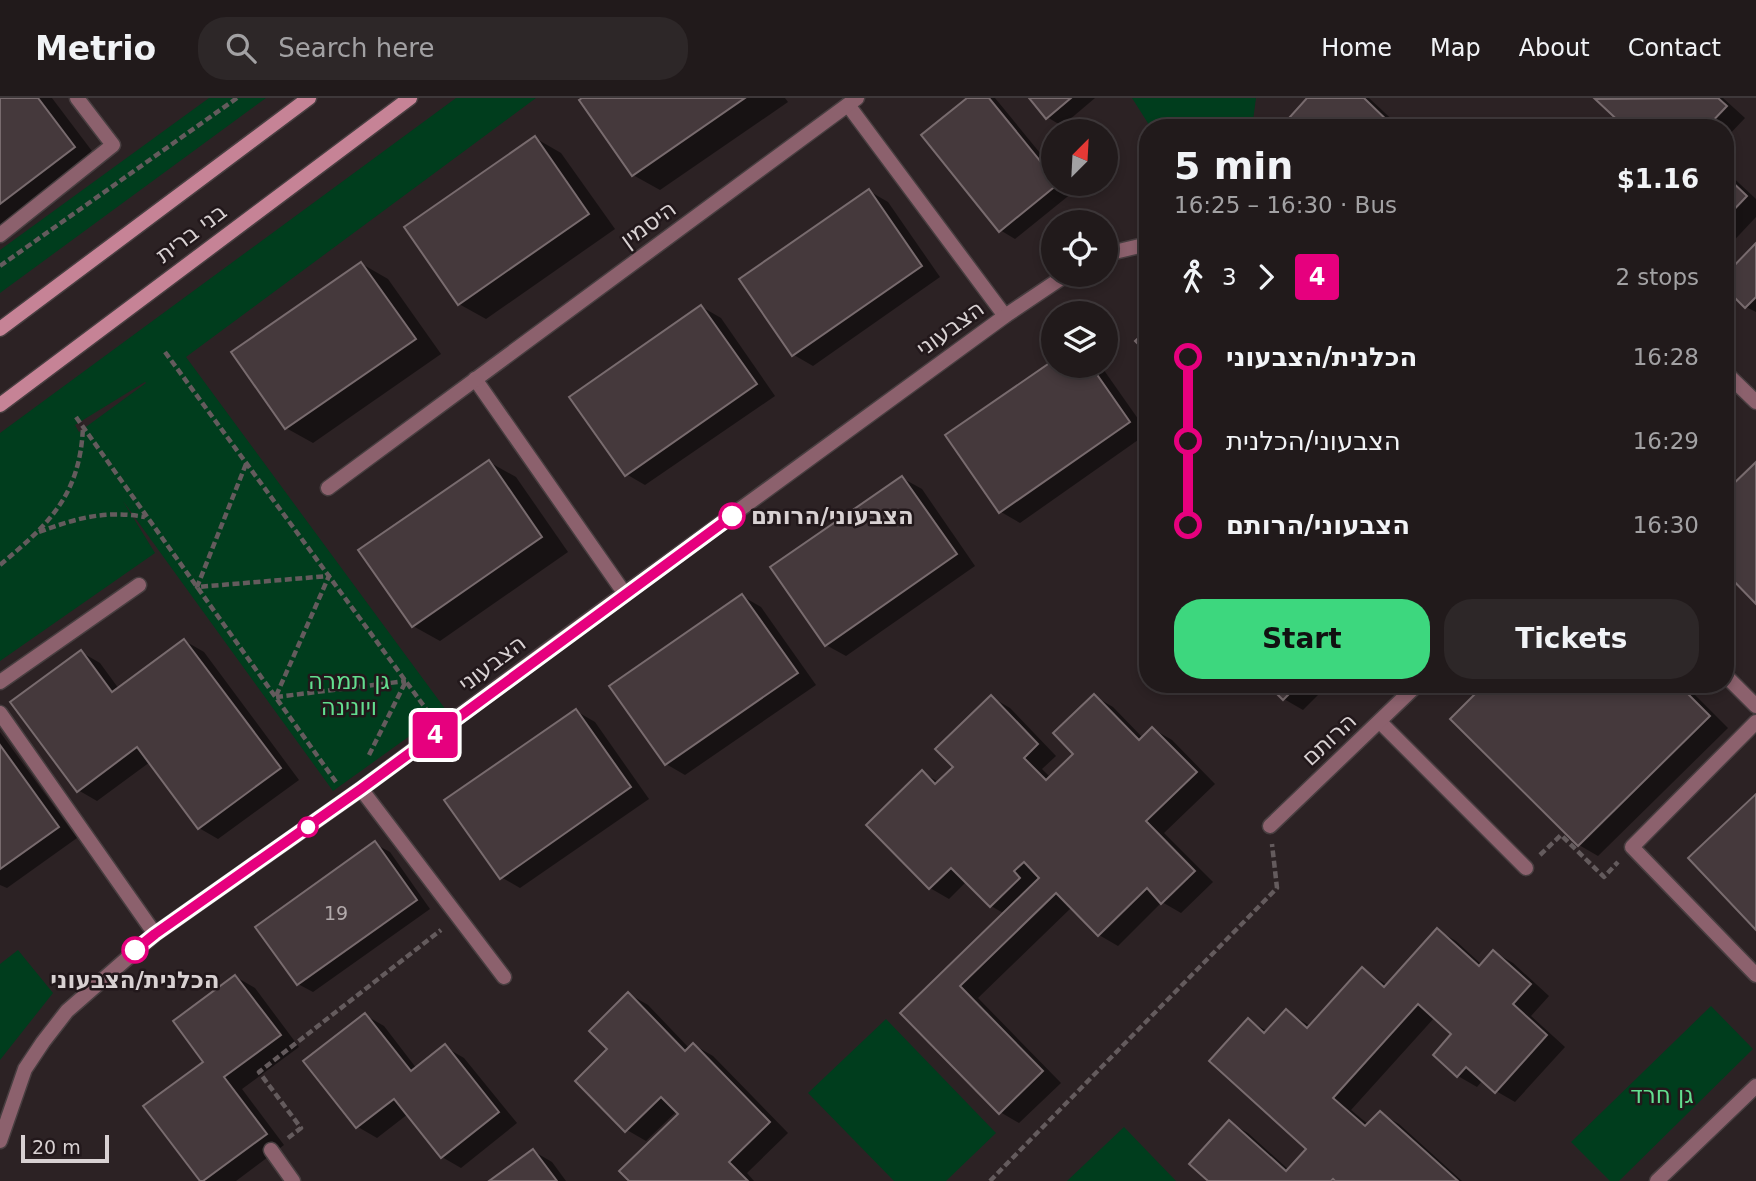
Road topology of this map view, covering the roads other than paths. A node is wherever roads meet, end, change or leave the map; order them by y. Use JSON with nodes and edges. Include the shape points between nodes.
{"nodes":[{"id":1,"x":77,"y":98,"type":"edge"},
{"id":2,"x":309,"y":98,"type":"edge"},
{"id":3,"x":410,"y":98,"type":"edge"},
{"id":4,"x":852,"y":102,"type":"edge"},
{"id":5,"x":0,"y":235,"type":"edge"},
{"id":6,"x":1139,"y":246,"type":"edge"},
{"id":7,"x":1118,"y":251,"type":"edge"},
{"id":8,"x":1048,"y":287,"type":"edge"},
{"id":9,"x":1005,"y":316,"type":"junction"},
{"id":10,"x":0,"y":329,"type":"edge"},
{"id":11,"x":475,"y":379,"type":"junction"},
{"id":12,"x":1734,"y":381,"type":"edge"},
{"id":13,"x":1756,"y":402,"type":"edge"},
{"id":14,"x":0,"y":405,"type":"edge"},
{"id":15,"x":328,"y":488,"type":"dead end"},
{"id":16,"x":139,"y":585,"type":"dead end"},
{"id":17,"x":625,"y":594,"type":"junction"},
{"id":18,"x":0,"y":682,"type":"edge"},
{"id":19,"x":1734,"y":684,"type":"edge"},
{"id":20,"x":1409,"y":693,"type":"edge"},
{"id":21,"x":1756,"y":706,"type":"edge"},
{"id":22,"x":0,"y":713,"type":"edge"},
{"id":23,"x":1380,"y":722,"type":"junction"},
{"id":24,"x":1756,"y":722,"type":"edge"},
{"id":25,"x":361,"y":789,"type":"junction"},
{"id":26,"x":1270,"y":826,"type":"road end"},
{"id":27,"x":1526,"y":868,"type":"road end"},
{"id":28,"x":155,"y":934,"type":"junction"},
{"id":29,"x":1756,"y":975,"type":"edge"},
{"id":30,"x":504,"y":977,"type":"dead end"},
{"id":31,"x":1756,"y":1086,"type":"edge"},
{"id":32,"x":0,"y":1138,"type":"edge"},
{"id":33,"x":271,"y":1150,"type":"road end"},
{"id":34,"x":293,"y":1181,"type":"edge"},
{"id":35,"x":1657,"y":1181,"type":"edge"}],
"edges":[{"from":1,"to":5,"type":"street","via":[[113,145]]},
{"from":2,"to":10,"type":"main road","name":"בני ברית"},
{"from":3,"to":14,"type":"main road","name":"בני ברית"},
{"from":4,"to":9,"type":"street","name":"היסמין"},
{"from":4,"to":11,"type":"street","name":"היסמין"},
{"from":6,"to":7,"type":"street"},
{"from":8,"to":9,"type":"street","name":"הצבעוני"},
{"from":9,"to":17,"type":"street","name":"הצבעוני"},
{"from":11,"to":15,"type":"street","name":"היסמין"},
{"from":11,"to":17,"type":"street"},
{"from":12,"to":13,"type":"street"},
{"from":16,"to":18,"type":"street"},
{"from":17,"to":25,"type":"street","name":"הצבעוני"},
{"from":19,"to":21,"type":"street"},
{"from":20,"to":23,"type":"street","name":"הרותם"},
{"from":22,"to":28,"type":"street"},
{"from":23,"to":26,"type":"street","name":"הרותם"},
{"from":23,"to":27,"type":"street"},
{"from":24,"to":29,"type":"street","via":[[1632,847]]},
{"from":25,"to":28,"type":"street","name":"הצבעוני"},
{"from":25,"to":30,"type":"street"},
{"from":28,"to":32,"type":"street","name":"הצבעוני","via":[[59,1021],[25,1069]]},
{"from":31,"to":35,"type":"street"},
{"from":33,"to":34,"type":"street"}]}
